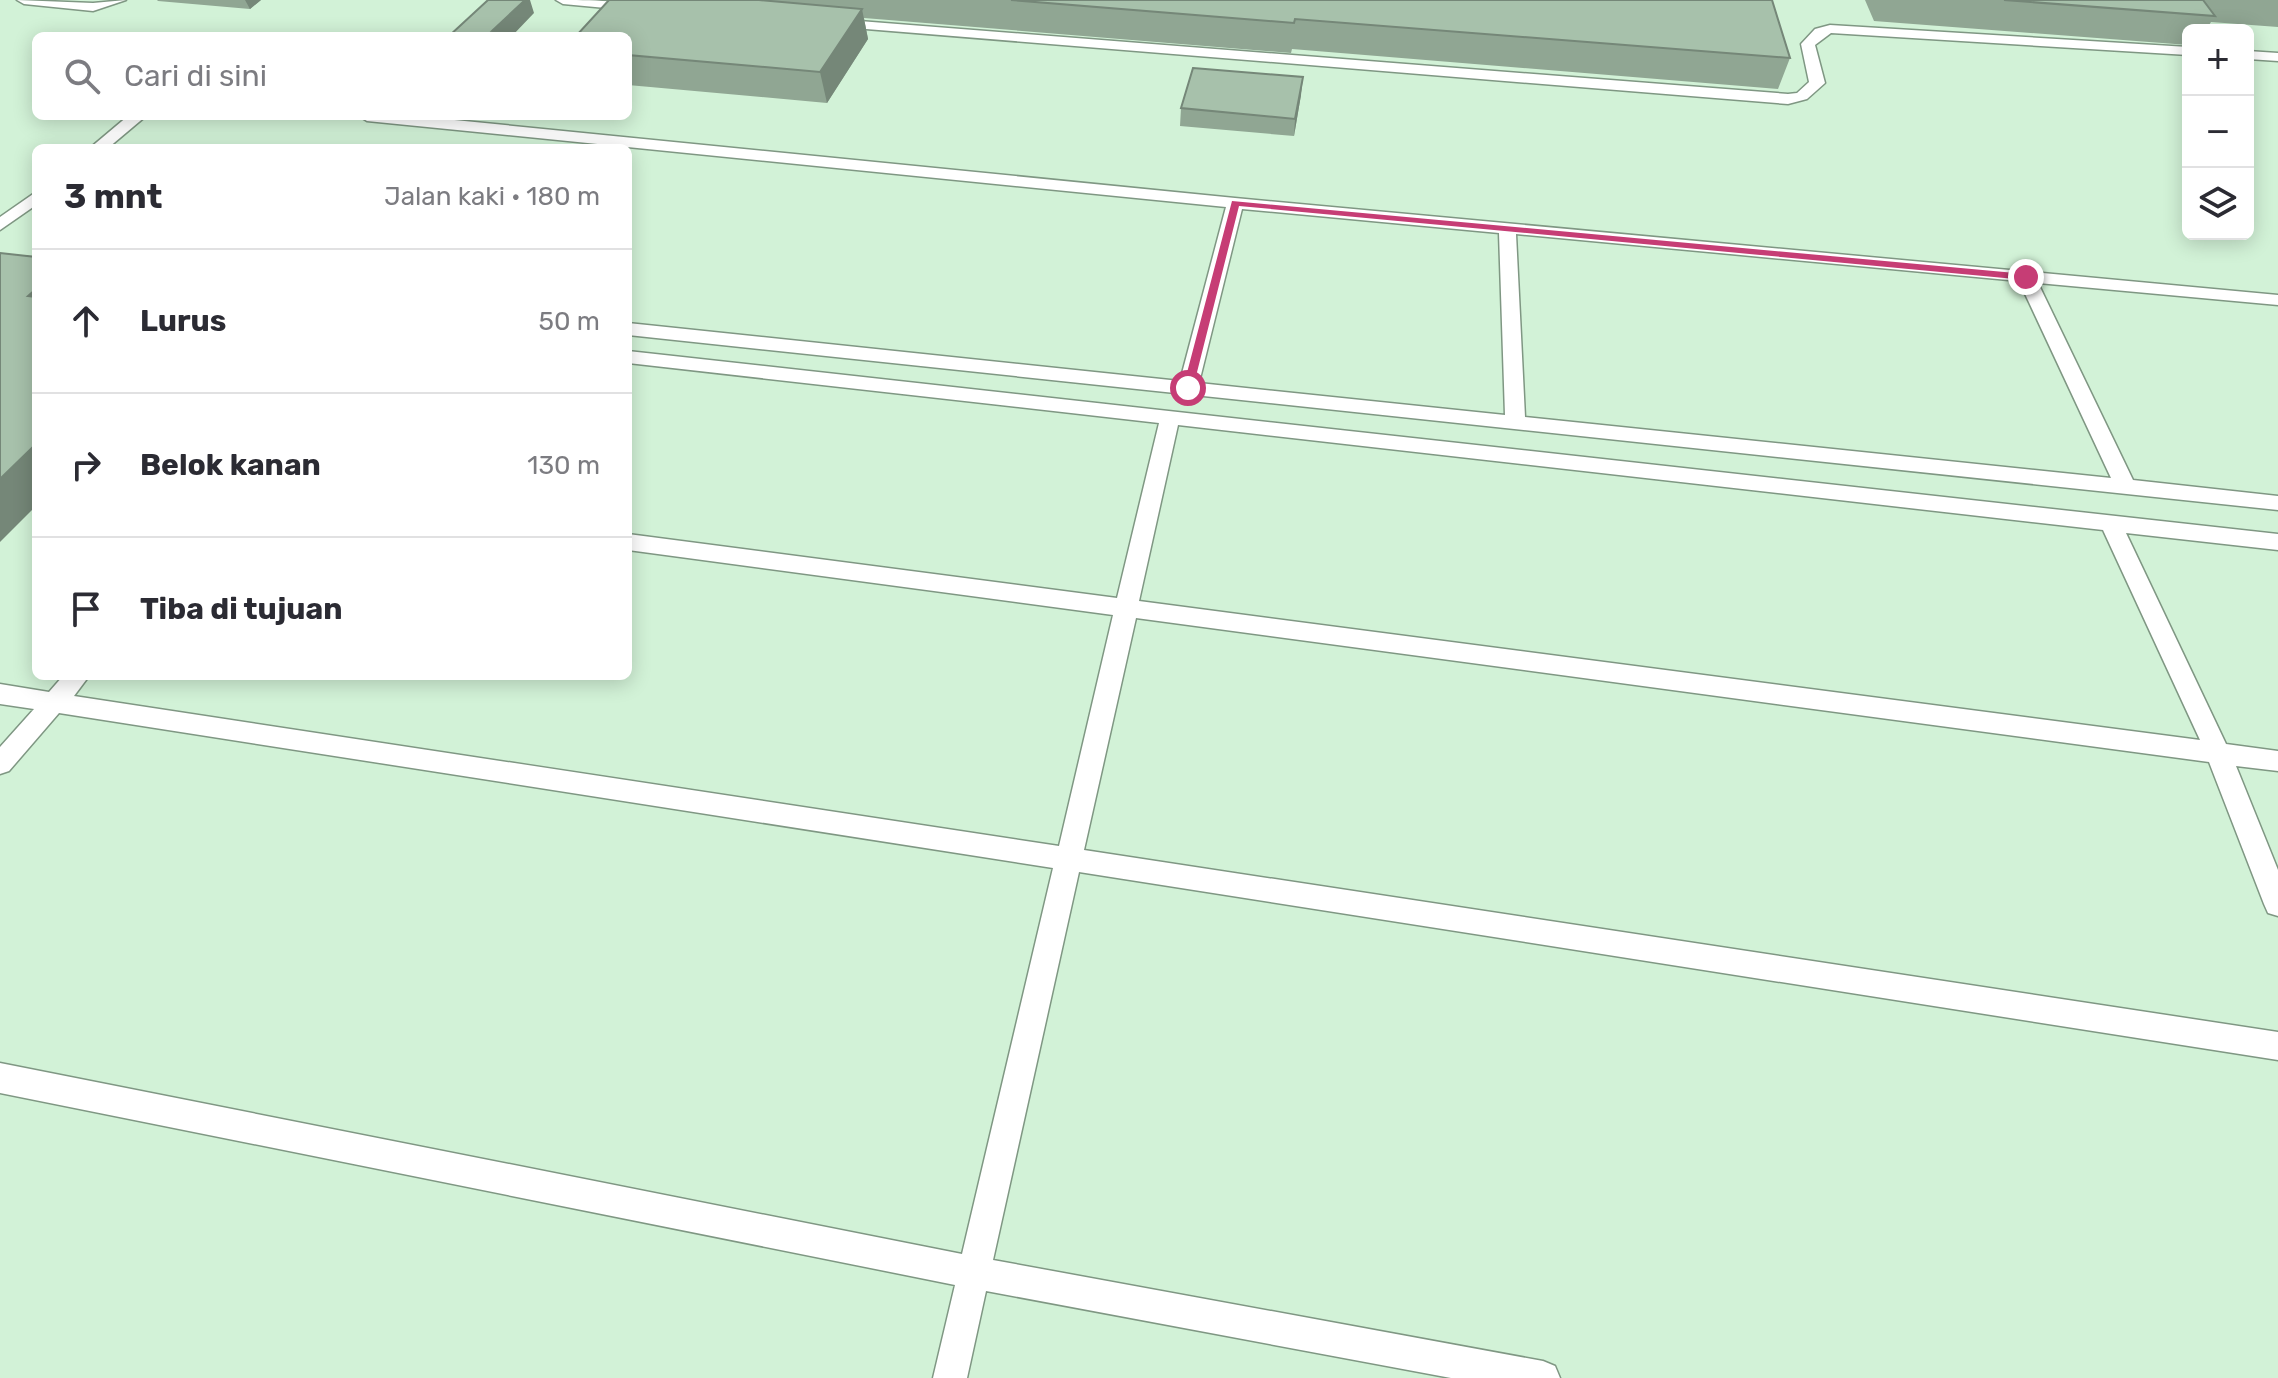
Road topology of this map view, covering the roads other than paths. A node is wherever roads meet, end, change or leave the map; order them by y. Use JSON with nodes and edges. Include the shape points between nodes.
{"nodes":[{"id":1,"x":24,"y":0,"type":"edge"},
{"id":2,"x":119,"y":0,"type":"edge"},
{"id":3,"x":563,"y":0,"type":"edge"},
{"id":4,"x":656,"y":8,"type":"edge"},
{"id":5,"x":813,"y":21,"type":"edge"},
{"id":6,"x":2182,"y":51,"type":"edge"},
{"id":7,"x":2254,"y":55,"type":"edge"},
{"id":8,"x":2278,"y":57,"type":"edge"},
{"id":9,"x":133,"y":120,"type":"edge"},
{"id":10,"x":410,"y":120,"type":"edge"},
{"id":11,"x":551,"y":133,"type":"junction"},
{"id":12,"x":103,"y":144,"type":"edge"},
{"id":13,"x":541,"y":144,"type":"edge"},
{"id":14,"x":32,"y":200,"type":"edge"},
{"id":15,"x":1235,"y":203,"type":"junction"},
{"id":16,"x":0,"y":225,"type":"edge"},
{"id":17,"x":1507,"y":228,"type":"junction"},
{"id":18,"x":2026,"y":277,"type":"junction"},
{"id":19,"x":2278,"y":300,"type":"edge"},
{"id":20,"x":632,"y":329,"type":"edge"},
{"id":21,"x":632,"y":357,"type":"edge"},
{"id":22,"x":1188,"y":388,"type":"junction"},
{"id":23,"x":1170,"y":418,"type":"junction"},
{"id":24,"x":1515,"y":422,"type":"junction"},
{"id":25,"x":2126,"y":487,"type":"junction"},
{"id":26,"x":2278,"y":503,"type":"edge"},
{"id":27,"x":2111,"y":523,"type":"junction"},
{"id":28,"x":2278,"y":542,"type":"edge"},
{"id":29,"x":632,"y":543,"type":"edge"},
{"id":30,"x":1127,"y":610,"type":"junction"},
{"id":31,"x":73,"y":680,"type":"edge"},
{"id":32,"x":0,"y":694,"type":"edge"},
{"id":33,"x":55,"y":701,"type":"junction"},
{"id":34,"x":2218,"y":753,"type":"junction"},
{"id":35,"x":2278,"y":761,"type":"edge"},
{"id":36,"x":0,"y":764,"type":"edge"},
{"id":37,"x":1071,"y":860,"type":"junction"},
{"id":38,"x":2278,"y":904,"type":"edge"},
{"id":39,"x":2278,"y":1046,"type":"edge"},
{"id":40,"x":0,"y":1078,"type":"edge"},
{"id":41,"x":975,"y":1273,"type":"junction"},
{"id":42,"x":950,"y":1378,"type":"edge"},
{"id":43,"x":1543,"y":1378,"type":"edge"}],
"edges":[{"from":1,"to":2,"type":"lane","via":[[93,7]]},
{"from":3,"to":4,"type":"lane"},
{"from":5,"to":6,"type":"lane","via":[[1788,99],[1811,91],[1817,83],[1808,44],[1830,29]]},
{"from":7,"to":8,"type":"lane"},
{"from":9,"to":12,"type":"lane"},
{"from":10,"to":11,"type":"lane"},
{"from":11,"to":13,"type":"lane"},
{"from":11,"to":15,"type":"lane"},
{"from":14,"to":16,"type":"lane"},
{"from":15,"to":17,"type":"lane"},
{"from":15,"to":22,"type":"lane"},
{"from":17,"to":18,"type":"lane"},
{"from":17,"to":24,"type":"lane"},
{"from":18,"to":19,"type":"lane"},
{"from":18,"to":25,"type":"lane"},
{"from":20,"to":22,"type":"lane"},
{"from":21,"to":23,"type":"lane"},
{"from":22,"to":24,"type":"lane"},
{"from":23,"to":27,"type":"lane"},
{"from":23,"to":30,"type":"lane"},
{"from":24,"to":25,"type":"lane"},
{"from":25,"to":26,"type":"lane"},
{"from":27,"to":28,"type":"lane"},
{"from":27,"to":34,"type":"lane"},
{"from":29,"to":30,"type":"lane"},
{"from":30,"to":34,"type":"lane"},
{"from":30,"to":37,"type":"lane"},
{"from":31,"to":33,"type":"lane"},
{"from":32,"to":33,"type":"lane"},
{"from":33,"to":36,"type":"lane"},
{"from":33,"to":37,"type":"lane"},
{"from":34,"to":35,"type":"lane"},
{"from":34,"to":38,"type":"lane"},
{"from":37,"to":39,"type":"lane"},
{"from":37,"to":41,"type":"lane"},
{"from":40,"to":41,"type":"lane"},
{"from":41,"to":42,"type":"lane"},
{"from":41,"to":43,"type":"lane"}]}
